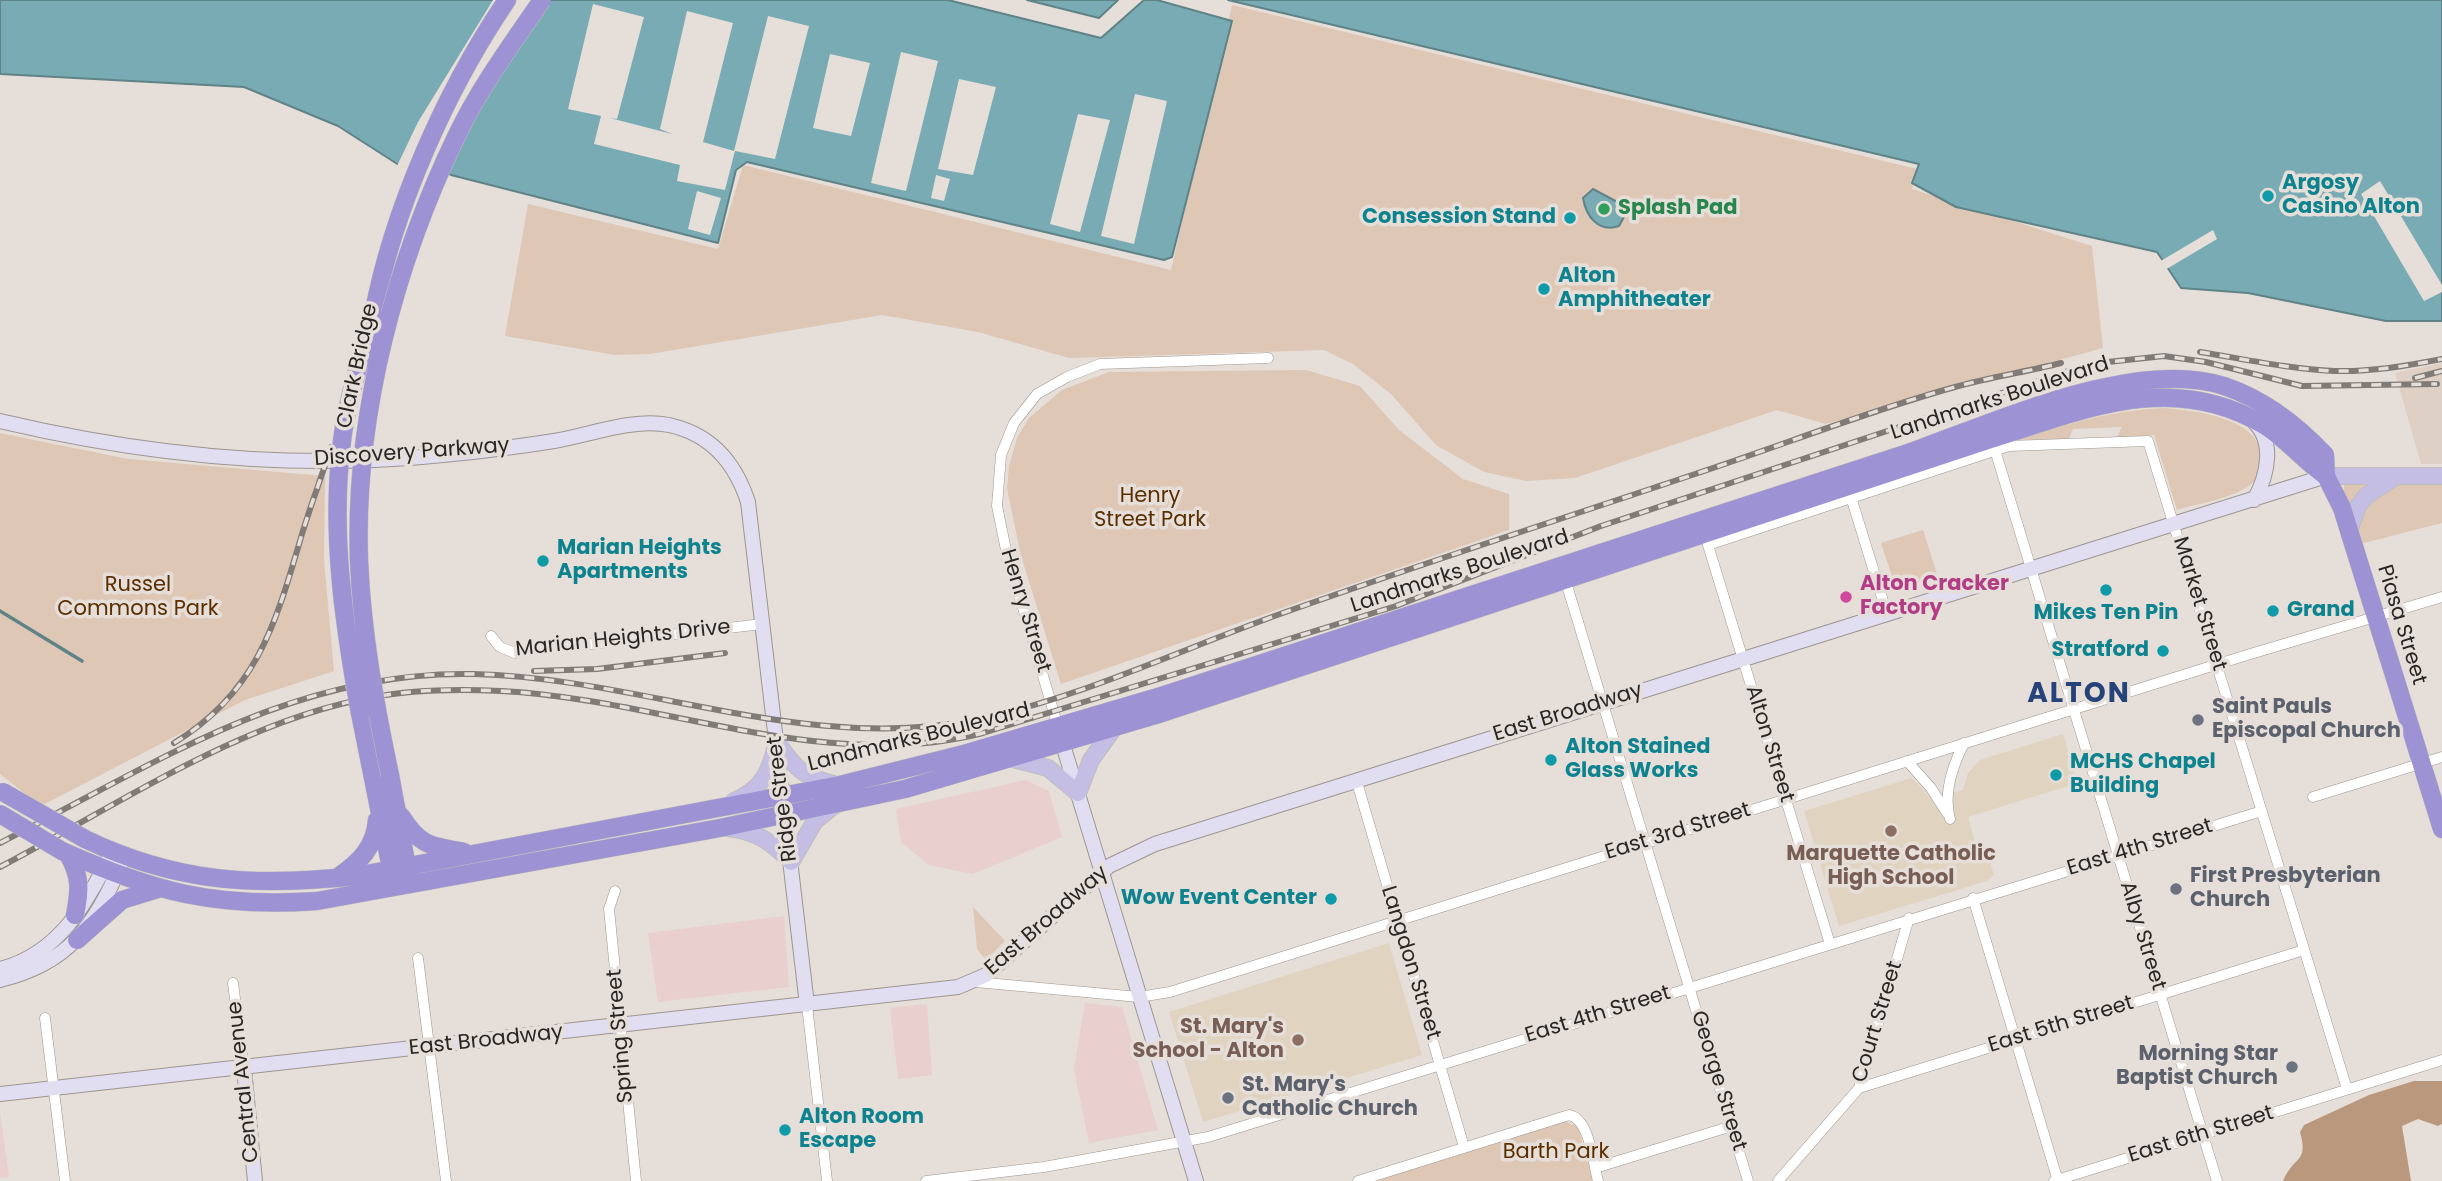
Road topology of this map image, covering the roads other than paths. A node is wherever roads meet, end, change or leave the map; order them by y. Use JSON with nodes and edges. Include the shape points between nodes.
{"nodes":[{"id":1,"x":507,"y":0,"type":"edge"},
{"id":2,"x":542,"y":0,"type":"edge"},
{"id":3,"x":1268,"y":358,"type":"dead end"},
{"id":4,"x":2247,"y":416,"type":"junction"},
{"id":5,"x":0,"y":421,"type":"edge"},
{"id":6,"x":698,"y":435,"type":"joint"},
{"id":7,"x":1995,"y":450,"type":"junction"},
{"id":8,"x":2326,"y":476,"type":"junction"},
{"id":9,"x":2442,"y":476,"type":"edge"},
{"id":10,"x":2395,"y":477,"type":"junction"},
{"id":11,"x":1851,"y":497,"type":"junction"},
{"id":12,"x":2255,"y":500,"type":"junction"},
{"id":13,"x":2175,"y":524,"type":"junction"},
{"id":14,"x":2349,"y":531,"type":"junction"},
{"id":15,"x":2030,"y":569,"type":"junction"},
{"id":16,"x":1565,"y":579,"type":"junction"},
{"id":17,"x":2442,"y":597,"type":"edge"},
{"id":18,"x":1887,"y":614,"type":"junction"},
{"id":19,"x":2376,"y":617,"type":"junction"},
{"id":20,"x":762,"y":624,"type":"junction"},
{"id":21,"x":491,"y":636,"type":"dead end"},
{"id":22,"x":1743,"y":659,"type":"junction"},
{"id":23,"x":2217,"y":664,"type":"junction"},
{"id":24,"x":1603,"y":702,"type":"junction"},
{"id":25,"x":2073,"y":710,"type":"junction"},
{"id":26,"x":1114,"y":728,"type":"junction"},
{"id":27,"x":1061,"y":735,"type":"junction"},
{"id":28,"x":777,"y":742,"type":"junction"},
{"id":29,"x":1964,"y":743,"type":"junction"},
{"id":30,"x":2442,"y":757,"type":"edge"},
{"id":31,"x":1009,"y":758,"type":"junction"},
{"id":32,"x":1907,"y":761,"type":"junction"},
{"id":33,"x":2420,"y":764,"type":"junction"},
{"id":34,"x":381,"y":776,"type":"junction"},
{"id":35,"x":1356,"y":779,"type":"junction"},
{"id":36,"x":1,"y":791,"type":"edge"},
{"id":37,"x":840,"y":793,"type":"junction"},
{"id":38,"x":1078,"y":793,"type":"junction"},
{"id":39,"x":2312,"y":797,"type":"dead end"},
{"id":40,"x":1785,"y":799,"type":"junction"},
{"id":41,"x":784,"y":803,"type":"junction"},
{"id":42,"x":386,"y":806,"type":"junction"},
{"id":43,"x":717,"y":809,"type":"junction"},
{"id":44,"x":2262,"y":811,"type":"junction"},
{"id":45,"x":0,"y":814,"type":"edge"},
{"id":46,"x":720,"y":828,"type":"junction"},
{"id":47,"x":2442,"y":829,"type":"edge"},
{"id":48,"x":1646,"y":842,"type":"junction"},
{"id":49,"x":65,"y":853,"type":"junction"},
{"id":50,"x":474,"y":853,"type":"junction"},
{"id":51,"x":118,"y":854,"type":"junction"},
{"id":52,"x":2118,"y":854,"type":"junction"},
{"id":53,"x":791,"y":862,"type":"junction"},
{"id":54,"x":399,"y":868,"type":"junction"},
{"id":55,"x":110,"y":872,"type":"junction"},
{"id":56,"x":1102,"y":872,"type":"junction"},
{"id":57,"x":336,"y":878,"type":"junction"},
{"id":58,"x":402,"y":887,"type":"junction"},
{"id":59,"x":159,"y":889,"type":"junction"},
{"id":60,"x":615,"y":891,"type":"dead end"},
{"id":61,"x":1973,"y":898,"type":"junction"},
{"id":62,"x":75,"y":915,"type":"junction"},
{"id":63,"x":1909,"y":918,"type":"junction"},
{"id":64,"x":1396,"y":920,"type":"junction"},
{"id":65,"x":77,"y":940,"type":"junction"},
{"id":66,"x":1830,"y":944,"type":"junction"},
{"id":67,"x":2304,"y":950,"type":"junction"},
{"id":68,"x":418,"y":958,"type":"dead end"},
{"id":69,"x":0,"y":970,"type":"edge"},
{"id":70,"x":0,"y":980,"type":"edge"},
{"id":71,"x":975,"y":982,"type":"junction"},
{"id":72,"x":233,"y":983,"type":"dead end"},
{"id":73,"x":1691,"y":987,"type":"junction"},
{"id":74,"x":2160,"y":995,"type":"junction"},
{"id":75,"x":1139,"y":997,"type":"junction"},
{"id":76,"x":807,"y":1005,"type":"junction"},
{"id":77,"x":45,"y":1018,"type":"dead end"},
{"id":78,"x":620,"y":1026,"type":"junction"},
{"id":79,"x":2016,"y":1040,"type":"junction"},
{"id":80,"x":430,"y":1047,"type":"junction"},
{"id":81,"x":2442,"y":1060,"type":"edge"},
{"id":82,"x":1440,"y":1065,"type":"junction"},
{"id":83,"x":244,"y":1069,"type":"junction"},
{"id":84,"x":55,"y":1088,"type":"junction"},
{"id":85,"x":1859,"y":1088,"type":"junction"},
{"id":86,"x":2347,"y":1089,"type":"junction"},
{"id":87,"x":0,"y":1094,"type":"edge"},
{"id":88,"x":1732,"y":1126,"type":"junction"},
{"id":89,"x":2201,"y":1135,"type":"junction"},
{"id":90,"x":1184,"y":1141,"type":"junction"},
{"id":91,"x":1464,"y":1147,"type":"junction"},
{"id":92,"x":1595,"y":1168,"type":"junction"},
{"id":93,"x":65,"y":1181,"type":"edge"},
{"id":94,"x":255,"y":1181,"type":"edge"},
{"id":95,"x":446,"y":1181,"type":"edge"},
{"id":96,"x":636,"y":1181,"type":"edge"},
{"id":97,"x":827,"y":1181,"type":"edge"},
{"id":98,"x":926,"y":1181,"type":"edge"},
{"id":99,"x":1196,"y":1181,"type":"edge"},
{"id":100,"x":1358,"y":1181,"type":"edge"},
{"id":101,"x":1598,"y":1181,"type":"edge"},
{"id":102,"x":1748,"y":1181,"type":"edge"},
{"id":103,"x":1778,"y":1181,"type":"edge"},
{"id":104,"x":2057,"y":1181,"type":"edge"},
{"id":105,"x":2217,"y":1181,"type":"edge"}],
"edges":[{"from":1,"to":34,"type":"highway","name":"Clark Bridge","bridge":true,"via":[[453,94],[402,214],[341,441],[341,568],[352,669]]},
{"from":2,"to":34,"type":"highway","name":"Clark Bridge","bridge":true,"via":[[457,135],[412,245],[374,382],[360,494],[359,559]]},
{"from":3,"to":27,"type":"street","name":"Henry Street","via":[[1100,364],[1037,394],[1014,423],[1001,455],[997,506]]},
{"from":4,"to":8,"type":"highway","name":"Landmarks Boulevard","via":[[2277,433]]},
{"from":4,"to":12,"type":"street","via":[[2256,423],[2268,452]]},
{"from":4,"to":16,"type":"highway","name":"Landmarks Boulevard","via":[[2175,397],[2100,404]]},
{"from":5,"to":6,"type":"street","name":"Discovery Parkway","via":[[135,446],[327,461],[486,450],[637,425],[667,425]]},
{"from":6,"to":20,"type":"street","name":"Ridge Street","via":[[723,453],[743,486]]},
{"from":7,"to":11,"type":"street"},
{"from":7,"to":13,"type":"street","name":"Market Street","via":[[2020,445],[2148,441]]},
{"from":7,"to":15,"type":"street","name":"Alby Street"},
{"from":8,"to":10,"type":"main road"},
{"from":8,"to":12,"type":"street","name":"East Broadway"},
{"from":8,"to":14,"type":"highway","name":"Piasa Street"},
{"from":8,"to":27,"type":"highway","name":"Landmarks Boulevard","via":[[2325,455],[2271,409],[2223,386],[2136,380],[2022,412]]},
{"from":9,"to":10,"type":"main road"},
{"from":10,"to":14,"type":"main road","via":[[2366,496]]},
{"from":11,"to":18,"type":"street"},
{"from":11,"to":22,"type":"street","name":"Alton Street","via":[[1708,545]]},
{"from":12,"to":13,"type":"street","name":"East Broadway"},
{"from":13,"to":15,"type":"street","name":"East Broadway"},
{"from":13,"to":23,"type":"street","name":"Market Street"},
{"from":14,"to":19,"type":"highway","name":"Piasa Street"},
{"from":15,"to":18,"type":"street","name":"East Broadway"},
{"from":15,"to":25,"type":"street","name":"Alby Street"},
{"from":16,"to":24,"type":"street","name":"George Street"},
{"from":16,"to":26,"type":"highway","name":"Landmarks Boulevard"},
{"from":17,"to":19,"type":"street","name":"East 3rd Street"},
{"from":18,"to":22,"type":"street","name":"East Broadway"},
{"from":19,"to":23,"type":"street","name":"East 3rd Street"},
{"from":19,"to":33,"type":"highway","name":"Piasa Street"},
{"from":20,"to":21,"type":"street","name":"Marian Heights Drive","via":[[515,653],[500,647]]},
{"from":20,"to":28,"type":"street","name":"Ridge Street"},
{"from":22,"to":24,"type":"street","name":"East Broadway"},
{"from":22,"to":40,"type":"street","name":"Alton Street"},
{"from":23,"to":25,"type":"street","name":"East 3rd Street"},
{"from":23,"to":44,"type":"street","name":"Market Street"},
{"from":24,"to":35,"type":"street","name":"East Broadway"},
{"from":24,"to":48,"type":"street","name":"George Street"},
{"from":25,"to":29,"type":"street","name":"East 3rd Street"},
{"from":25,"to":52,"type":"street","name":"Alby Street"},
{"from":26,"to":27,"type":"highway","name":"Landmarks Boulevard"},
{"from":26,"to":38,"type":"main road","via":[[1091,760]]},
{"from":27,"to":31,"type":"highway","name":"Landmarks Boulevard"},
{"from":27,"to":37,"type":"highway","name":"Landmarks Boulevard"},
{"from":27,"to":38,"type":"street","name":"Henry Street"},
{"from":28,"to":37,"type":"main road","via":[[809,778]]},
{"from":28,"to":41,"type":"street","name":"Ridge Street"},
{"from":28,"to":43,"type":"main road","via":[[767,776],[752,793]]},
{"from":29,"to":32,"type":"street","name":"East 3rd Street"},
{"from":29,"to":32,"type":"street","via":[[1952,775],[1947,803],[1950,819]]},
{"from":30,"to":33,"type":"street"},
{"from":31,"to":37,"type":"highway","name":"Landmarks Boulevard","via":[[905,789]]},
{"from":31,"to":38,"type":"main road","via":[[1048,768]]},
{"from":32,"to":40,"type":"street","name":"East 3rd Street"},
{"from":33,"to":39,"type":"street"},
{"from":33,"to":47,"type":"highway","name":"Piasa Street"},
{"from":34,"to":42,"type":"highway"},
{"from":35,"to":56,"type":"street","name":"East Broadway","via":[[1155,844]]},
{"from":35,"to":64,"type":"street","name":"Langdon Street"},
{"from":36,"to":51,"type":"highway","name":"Landmarks Boulevard","bridge":true},
{"from":37,"to":41,"type":"highway","name":"Landmarks Boulevard"},
{"from":37,"to":53,"type":"main road","via":[[815,821]]},
{"from":38,"to":56,"type":"street","name":"Henry Street"},
{"from":40,"to":48,"type":"street","name":"East 3rd Street"},
{"from":40,"to":66,"type":"street","name":"Alton Street"},
{"from":41,"to":43,"type":"highway","name":"Landmarks Boulevard"},
{"from":41,"to":46,"type":"highway","name":"Landmarks Boulevard"},
{"from":41,"to":53,"type":"street","name":"Ridge Street"},
{"from":42,"to":50,"type":"highway","via":[[427,845]]},
{"from":42,"to":54,"type":"highway"},
{"from":42,"to":57,"type":"highway","via":[[370,846],[354,866]]},
{"from":43,"to":50,"type":"highway","name":"Landmarks Boulevard"},
{"from":44,"to":52,"type":"street","name":"East 4th Street"},
{"from":44,"to":67,"type":"street","name":"Market Street"},
{"from":45,"to":49,"type":"highway","name":"Landmarks Boulevard","bridge":true},
{"from":46,"to":53,"type":"main road","via":[[756,834]]},
{"from":46,"to":58,"type":"highway","name":"Landmarks Boulevard"},
{"from":48,"to":64,"type":"street","name":"East 3rd Street"},
{"from":48,"to":73,"type":"street","name":"George Street"},
{"from":49,"to":55,"type":"highway","name":"Landmarks Boulevard"},
{"from":49,"to":62,"type":"highway","via":[[78,871],[81,887]]},
{"from":50,"to":54,"type":"highway","name":"Landmarks Boulevard"},
{"from":51,"to":55,"type":"street"},
{"from":51,"to":57,"type":"highway","name":"Landmarks Boulevard","via":[[164,870],[215,880],[271,883]]},
{"from":52,"to":61,"type":"street","name":"East 4th Street"},
{"from":52,"to":74,"type":"street","name":"Alby Street"},
{"from":53,"to":76,"type":"street","name":"Ridge Street"},
{"from":54,"to":57,"type":"highway","name":"Landmarks Boulevard"},
{"from":54,"to":58,"type":"highway"},
{"from":55,"to":59,"type":"highway","name":"Landmarks Boulevard"},
{"from":55,"to":62,"type":"street"},
{"from":55,"to":65,"type":"street","via":[[108,897]]},
{"from":56,"to":71,"type":"street","name":"East Broadway"},
{"from":56,"to":75,"type":"street","name":"Henry Street"},
{"from":58,"to":59,"type":"highway","name":"Landmarks Boulevard","via":[[283,904],[228,902]]},
{"from":59,"to":65,"type":"highway","via":[[122,900]]},
{"from":60,"to":78,"type":"street","name":"Spring Street","via":[[609,909]]},
{"from":61,"to":63,"type":"street","name":"East 4th Street"},
{"from":61,"to":79,"type":"street"},
{"from":62,"to":69,"type":"street","via":[[48,946]]},
{"from":63,"to":66,"type":"street","name":"East 4th Street"},
{"from":63,"to":85,"type":"street","name":"Court Street"},
{"from":64,"to":75,"type":"street","name":"East 3rd Street","via":[[1170,992]]},
{"from":64,"to":82,"type":"street","name":"Langdon Street"},
{"from":65,"to":70,"type":"street","via":[[40,968]]},
{"from":66,"to":73,"type":"street","name":"East 4th Street"},
{"from":67,"to":74,"type":"street","name":"East 5th Street"},
{"from":67,"to":86,"type":"street","name":"Market Street"},
{"from":68,"to":80,"type":"street"},
{"from":71,"to":75,"type":"street","name":"East 3rd Street"},
{"from":71,"to":76,"type":"street","name":"East Broadway"},
{"from":72,"to":83,"type":"street","name":"Central Avenue"},
{"from":73,"to":82,"type":"street","name":"East 4th Street"},
{"from":73,"to":88,"type":"street","name":"George Street"},
{"from":74,"to":79,"type":"street","name":"East 5th Street"},
{"from":74,"to":89,"type":"street","name":"Alby Street"},
{"from":75,"to":90,"type":"street","name":"Henry Street"},
{"from":76,"to":78,"type":"street","name":"East Broadway"},
{"from":76,"to":97,"type":"street","name":"Ridge Street"},
{"from":77,"to":84,"type":"street"},
{"from":78,"to":80,"type":"street","name":"East Broadway"},
{"from":78,"to":96,"type":"street","name":"Spring Street"},
{"from":79,"to":85,"type":"street","name":"East 5th Street"},
{"from":79,"to":104,"type":"street"},
{"from":80,"to":83,"type":"street","name":"East Broadway"},
{"from":80,"to":95,"type":"street"},
{"from":81,"to":86,"type":"street","name":"East 6th Street"},
{"from":82,"to":90,"type":"street","name":"East 4th Street"},
{"from":82,"to":91,"type":"street","name":"Langdon Street"},
{"from":83,"to":84,"type":"street","name":"East Broadway"},
{"from":83,"to":94,"type":"street","name":"Central Avenue"},
{"from":84,"to":87,"type":"street","name":"East Broadway"},
{"from":84,"to":93,"type":"street"},
{"from":85,"to":103,"type":"street","name":"Court Street"},
{"from":86,"to":89,"type":"street","name":"East 6th Street"},
{"from":88,"to":92,"type":"street"},
{"from":88,"to":102,"type":"street","name":"George Street"},
{"from":89,"to":104,"type":"street","name":"East 6th Street"},
{"from":89,"to":105,"type":"street","name":"Alby Street"},
{"from":90,"to":98,"type":"street","name":"East 4th Street","via":[[1044,1167]]},
{"from":90,"to":99,"type":"street","name":"Henry Street"},
{"from":91,"to":92,"type":"street","via":[[1576,1116]]},
{"from":91,"to":100,"type":"street"},
{"from":92,"to":101,"type":"street"}]}
